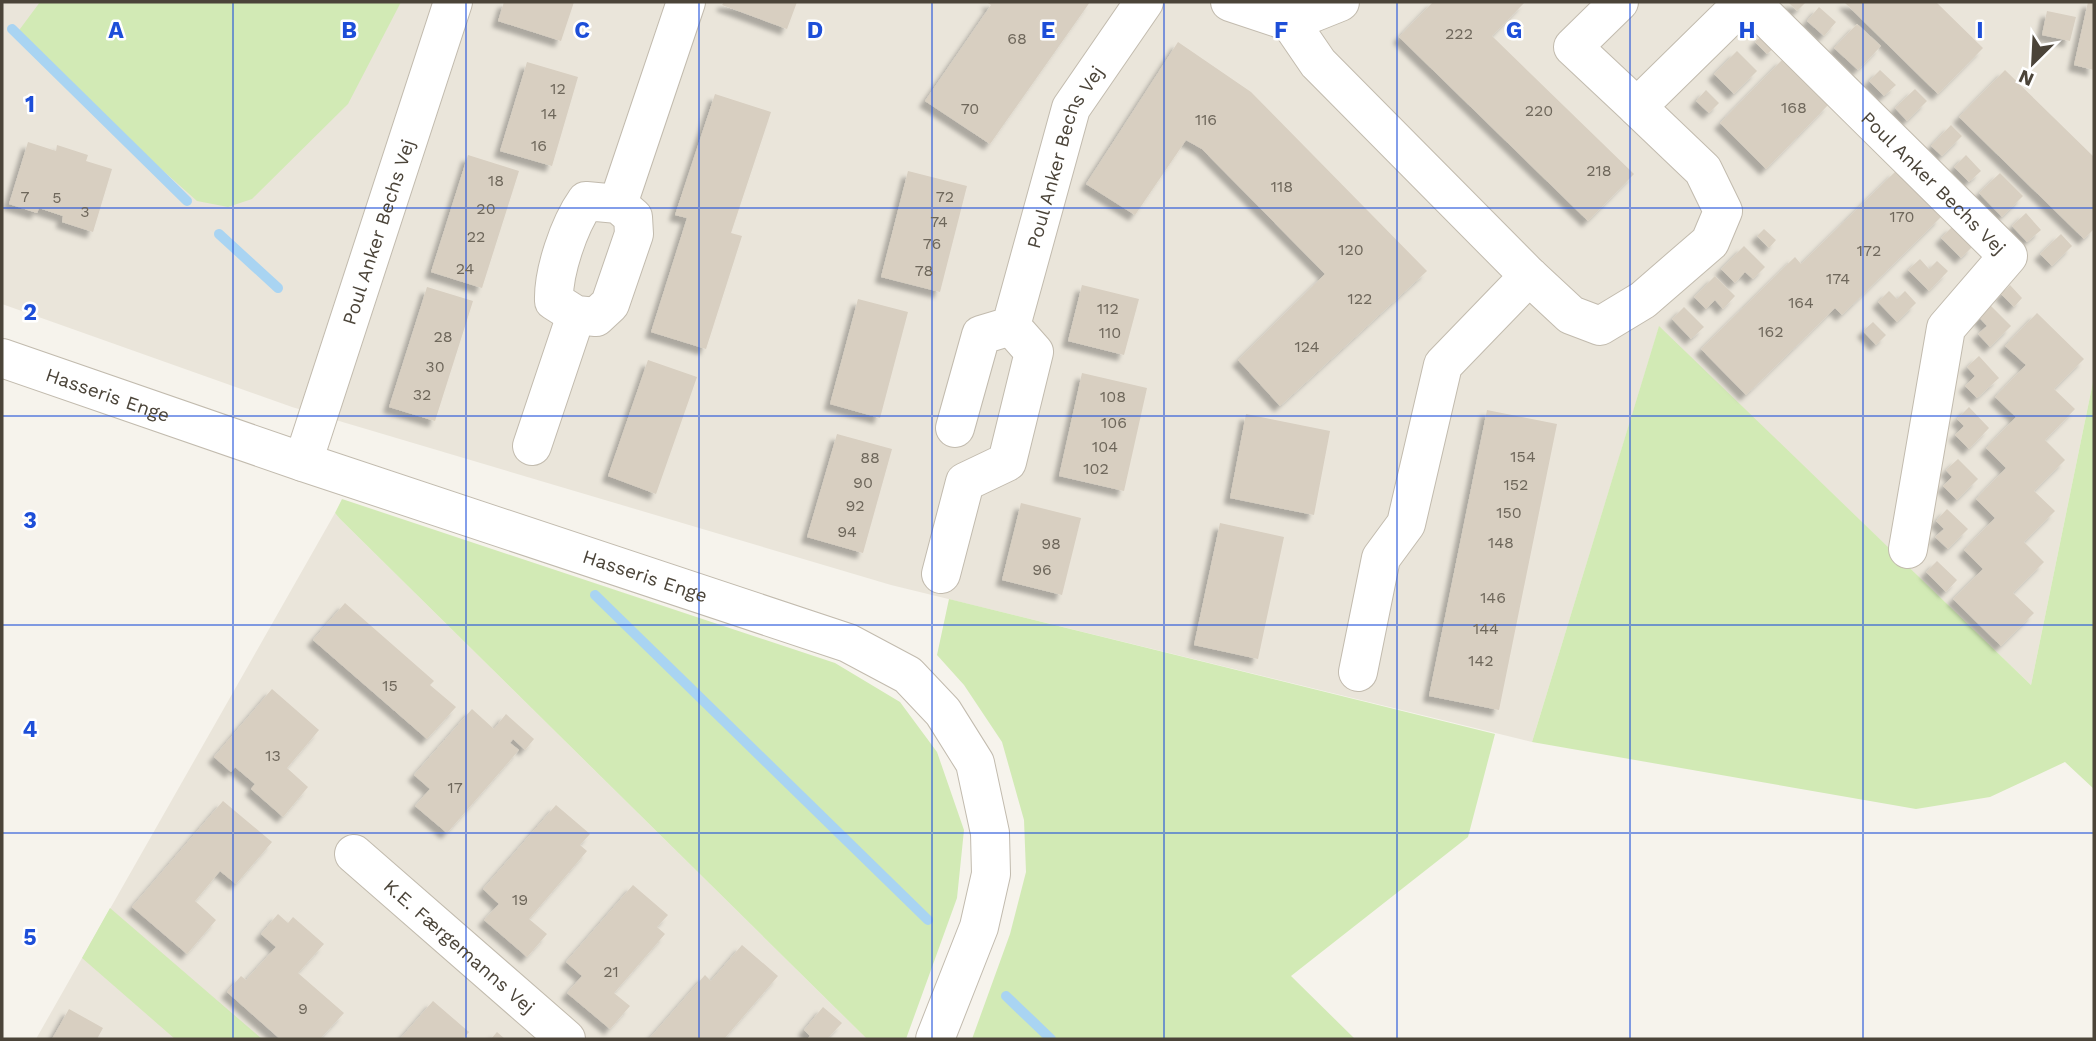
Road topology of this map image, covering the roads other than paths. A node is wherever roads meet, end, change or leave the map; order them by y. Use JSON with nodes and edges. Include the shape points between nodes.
{"nodes":[{"id":1,"x":453,"y":2,"type":"edge"},
{"id":2,"x":686,"y":2,"type":"edge"},
{"id":3,"x":1144,"y":2,"type":"edge"},
{"id":4,"x":1230,"y":2,"type":"edge"},
{"id":5,"x":1339,"y":2,"type":"edge"},
{"id":6,"x":1619,"y":2,"type":"edge"},
{"id":7,"x":1744,"y":2,"type":"edge"},
{"id":8,"x":1751,"y":2,"type":"edge"},
{"id":9,"x":1290,"y":22,"type":"junction"},
{"id":10,"x":1637,"y":107,"type":"junction"},
{"id":11,"x":618,"y":204,"type":"junction"},
{"id":12,"x":1529,"y":276,"type":"junction"},
{"id":13,"x":576,"y":315,"type":"junction"},
{"id":14,"x":1011,"y":326,"type":"junction"},
{"id":15,"x":2,"y":358,"type":"edge"},
{"id":16,"x":956,"y":428,"type":"dead end"},
{"id":17,"x":533,"y":446,"type":"dead end"},
{"id":18,"x":303,"y":462,"type":"junction"},
{"id":19,"x":1908,"y":550,"type":"dead end"},
{"id":20,"x":941,"y":574,"type":"dead end"},
{"id":21,"x":1358,"y":672,"type":"dead end"},
{"id":22,"x":354,"y":854,"type":"dead end"},
{"id":23,"x":566,"y":1039,"type":"edge"},
{"id":24,"x":935,"y":1039,"type":"edge"}],
"edges":[{"from":1,"to":18,"type":"street","name":"Poul Anker Bechs Vej"},
{"from":2,"to":11,"type":"street"},
{"from":3,"to":14,"type":"street","name":"Poul Anker Bechs Vej","via":[[1070,108]]},
{"from":4,"to":9,"type":"street"},
{"from":5,"to":9,"type":"street"},
{"from":6,"to":10,"type":"street","via":[[1573,47]]},
{"from":7,"to":10,"type":"street"},
{"from":8,"to":19,"type":"street","name":"Poul Anker Bechs Vej","via":[[2008,256],[1946,328]]},
{"from":9,"to":12,"type":"street","via":[[1318,63]]},
{"from":10,"to":12,"type":"street","via":[[1703,170],[1723,211],[1710,242],[1643,300],[1600,326],[1571,315]]},
{"from":11,"to":13,"type":"street","via":[[632,218],[634,234],[610,304],[596,317]]},
{"from":11,"to":13,"type":"street","via":[[586,201],[576,215],[553,285],[554,301]]},
{"from":12,"to":21,"type":"street","via":[[1443,365],[1406,524],[1381,558]]},
{"from":13,"to":17,"type":"street"},
{"from":14,"to":16,"type":"street","via":[[981,335]]},
{"from":14,"to":20,"type":"street","via":[[1034,352],[1007,462],[965,482]]},
{"from":15,"to":18,"type":"street","name":"Hasseris Enge"},
{"from":18,"to":24,"type":"street","name":"Hasseris Enge","via":[[848,643],[908,674],[943,712],[975,763],[990,833],[991,874],[979,927]]},
{"from":22,"to":23,"type":"street","name":"K.E. Færgemanns Vej"}]}
